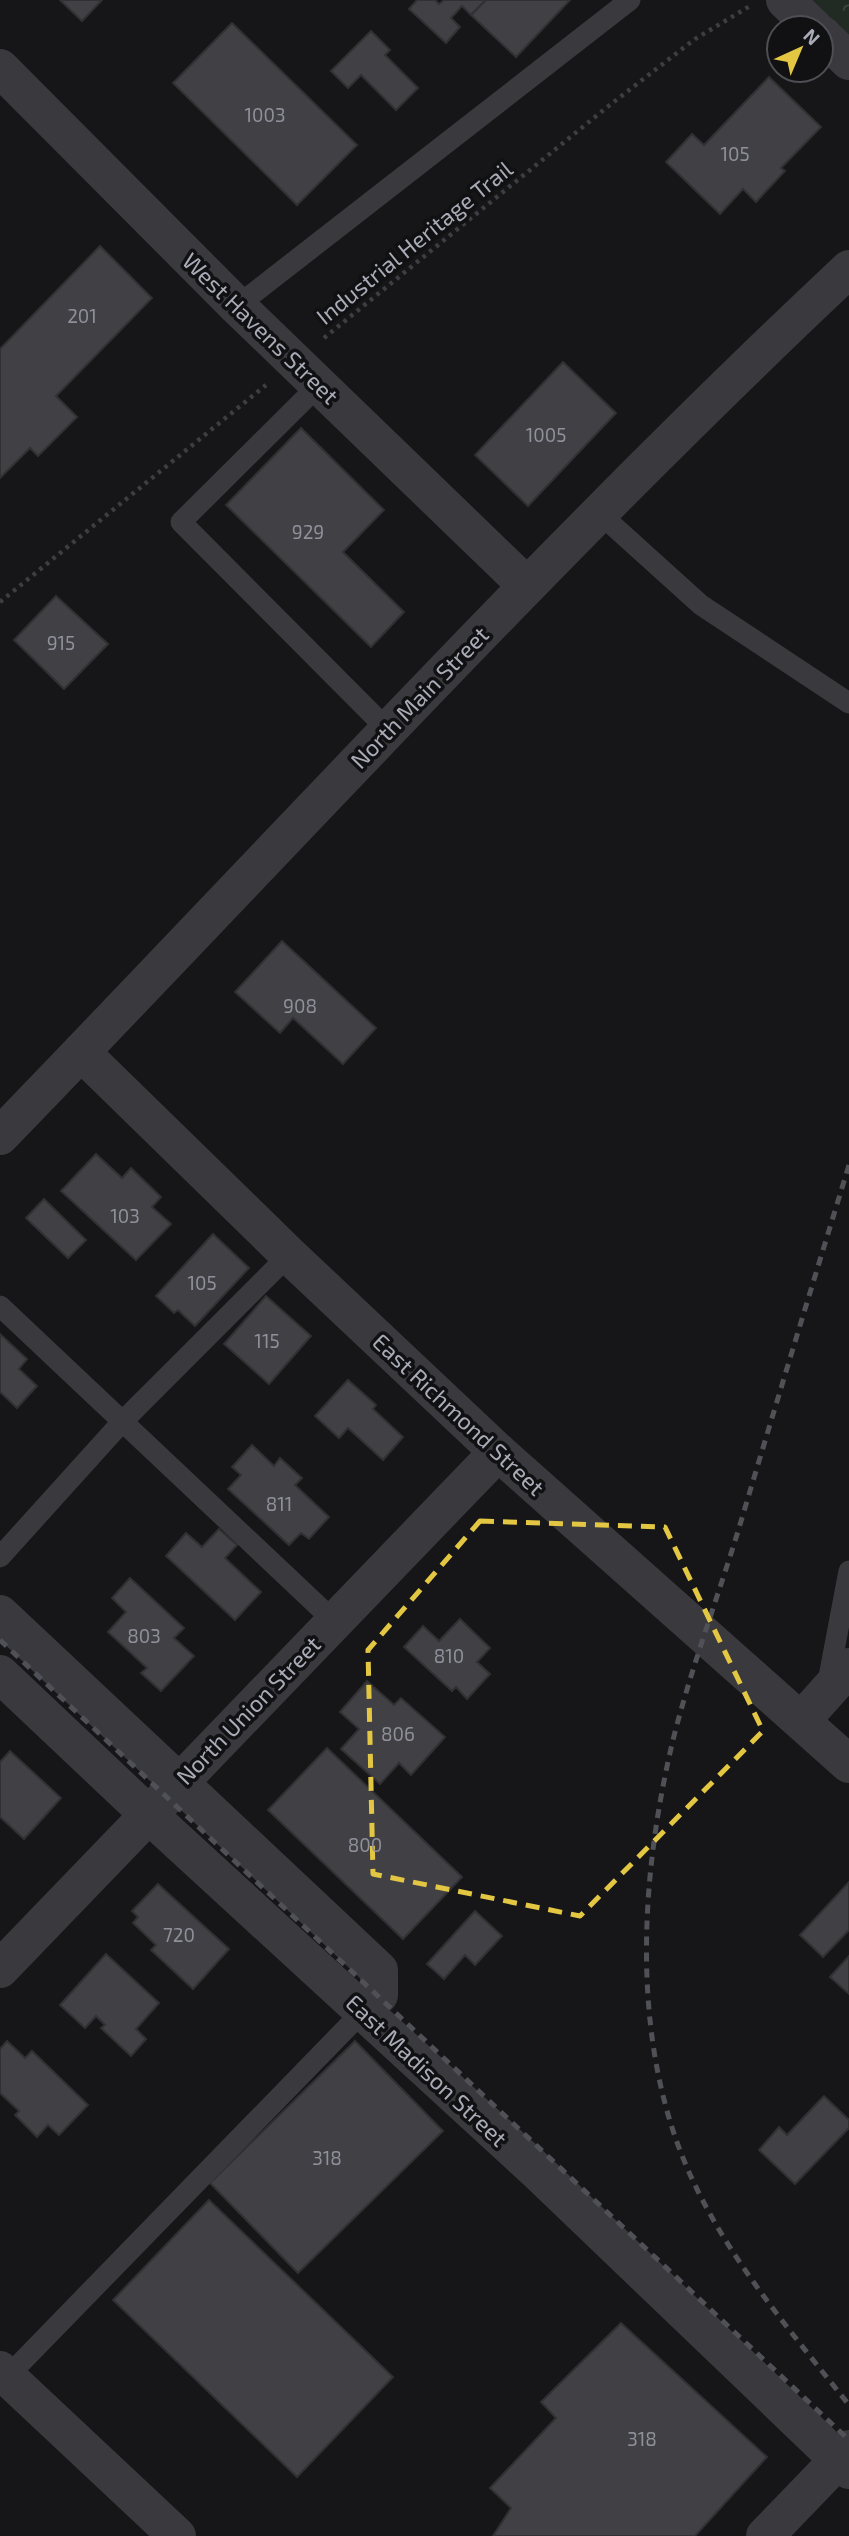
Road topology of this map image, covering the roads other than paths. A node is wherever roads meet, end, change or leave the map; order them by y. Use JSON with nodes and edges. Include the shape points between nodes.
{"nodes":[{"id":1,"x":630,"y":0,"type":"edge"},
{"id":2,"x":771,"y":1,"type":"edge"},
{"id":3,"x":792,"y":14,"type":"edge"},
{"id":4,"x":835,"y":48,"type":"edge"},
{"id":5,"x":849,"y":61,"type":"edge"},
{"id":6,"x":0,"y":68,"type":"edge"},
{"id":7,"x":849,"y":268,"type":"edge"},
{"id":8,"x":237,"y":306,"type":"junction"},
{"id":9,"x":307,"y":373,"type":"junction"},
{"id":10,"x":598,"y":512,"type":"junction"},
{"id":11,"x":526,"y":585,"type":"junction"},
{"id":12,"x":849,"y":703,"type":"edge"},
{"id":13,"x":388,"y":730,"type":"junction"},
{"id":14,"x":81,"y":1052,"type":"junction"},
{"id":15,"x":0,"y":1136,"type":"edge"},
{"id":16,"x":289,"y":1255,"type":"junction"},
{"id":17,"x":0,"y":1306,"type":"edge"},
{"id":18,"x":121,"y":1423,"type":"junction"},
{"id":19,"x":498,"y":1452,"type":"junction"},
{"id":20,"x":0,"y":1557,"type":"edge"},
{"id":21,"x":849,"y":1571,"type":"edge"},
{"id":22,"x":0,"y":1615,"type":"edge"},
{"id":23,"x":334,"y":1621,"type":"junction"},
{"id":24,"x":0,"y":1674,"type":"edge"},
{"id":25,"x":826,"y":1693,"type":"edge"},
{"id":26,"x":849,"y":1763,"type":"edge"},
{"id":27,"x":180,"y":1781,"type":"junction"},
{"id":28,"x":148,"y":1814,"type":"junction"},
{"id":29,"x":0,"y":1969,"type":"edge"},
{"id":30,"x":371,"y":2003,"type":"junction"},
{"id":31,"x":4,"y":2373,"type":"edge"},
{"id":32,"x":845,"y":2460,"type":"edge"},
{"id":33,"x":177,"y":2536,"type":"edge"},
{"id":34,"x":765,"y":2536,"type":"edge"}],
"edges":[{"from":1,"to":8,"type":"lane"},
{"from":2,"to":3,"type":"street"},
{"from":4,"to":5,"type":"street"},
{"from":6,"to":8,"type":"street","name":"West Havens Street"},
{"from":7,"to":10,"type":"street","name":"North Main Street"},
{"from":8,"to":9,"type":"street","name":"West Havens Street"},
{"from":9,"to":11,"type":"street","name":"West Havens Street"},
{"from":9,"to":13,"type":"lane","via":[[181,522]]},
{"from":10,"to":11,"type":"street","name":"North Main Street"},
{"from":10,"to":12,"type":"lane","via":[[701,605]]},
{"from":11,"to":13,"type":"street","name":"North Main Street"},
{"from":13,"to":14,"type":"street","name":"North Main Street"},
{"from":14,"to":15,"type":"street","name":"North Main Street"},
{"from":14,"to":16,"type":"street","name":"East Richmond Street"},
{"from":16,"to":18,"type":"lane"},
{"from":16,"to":19,"type":"street","name":"East Richmond Street"},
{"from":17,"to":18,"type":"lane"},
{"from":18,"to":20,"type":"lane"},
{"from":18,"to":23,"type":"lane"},
{"from":19,"to":23,"type":"street","name":"North Union Street"},
{"from":19,"to":25,"type":"street","name":"East Richmond Street","via":[[705,1639]]},
{"from":21,"to":25,"type":"lane"},
{"from":22,"to":27,"type":"street","name":"East Madison Street"},
{"from":23,"to":27,"type":"street","name":"North Union Street"},
{"from":24,"to":28,"type":"street","name":"East Madison Street"},
{"from":25,"to":26,"type":"street","name":"East Richmond Street"},
{"from":27,"to":28,"type":"street","name":"North Union Street"},
{"from":27,"to":30,"type":"street","name":"East Madison Street","via":[[379,1970]]},
{"from":28,"to":29,"type":"street","name":"North Union Street"},
{"from":28,"to":30,"type":"street","name":"East Madison Street"},
{"from":30,"to":31,"type":"lane"},
{"from":30,"to":32,"type":"street","name":"East Madison Street","via":[[537,2171]]},
{"from":31,"to":33,"type":"street"},
{"from":32,"to":34,"type":"street"}]}
